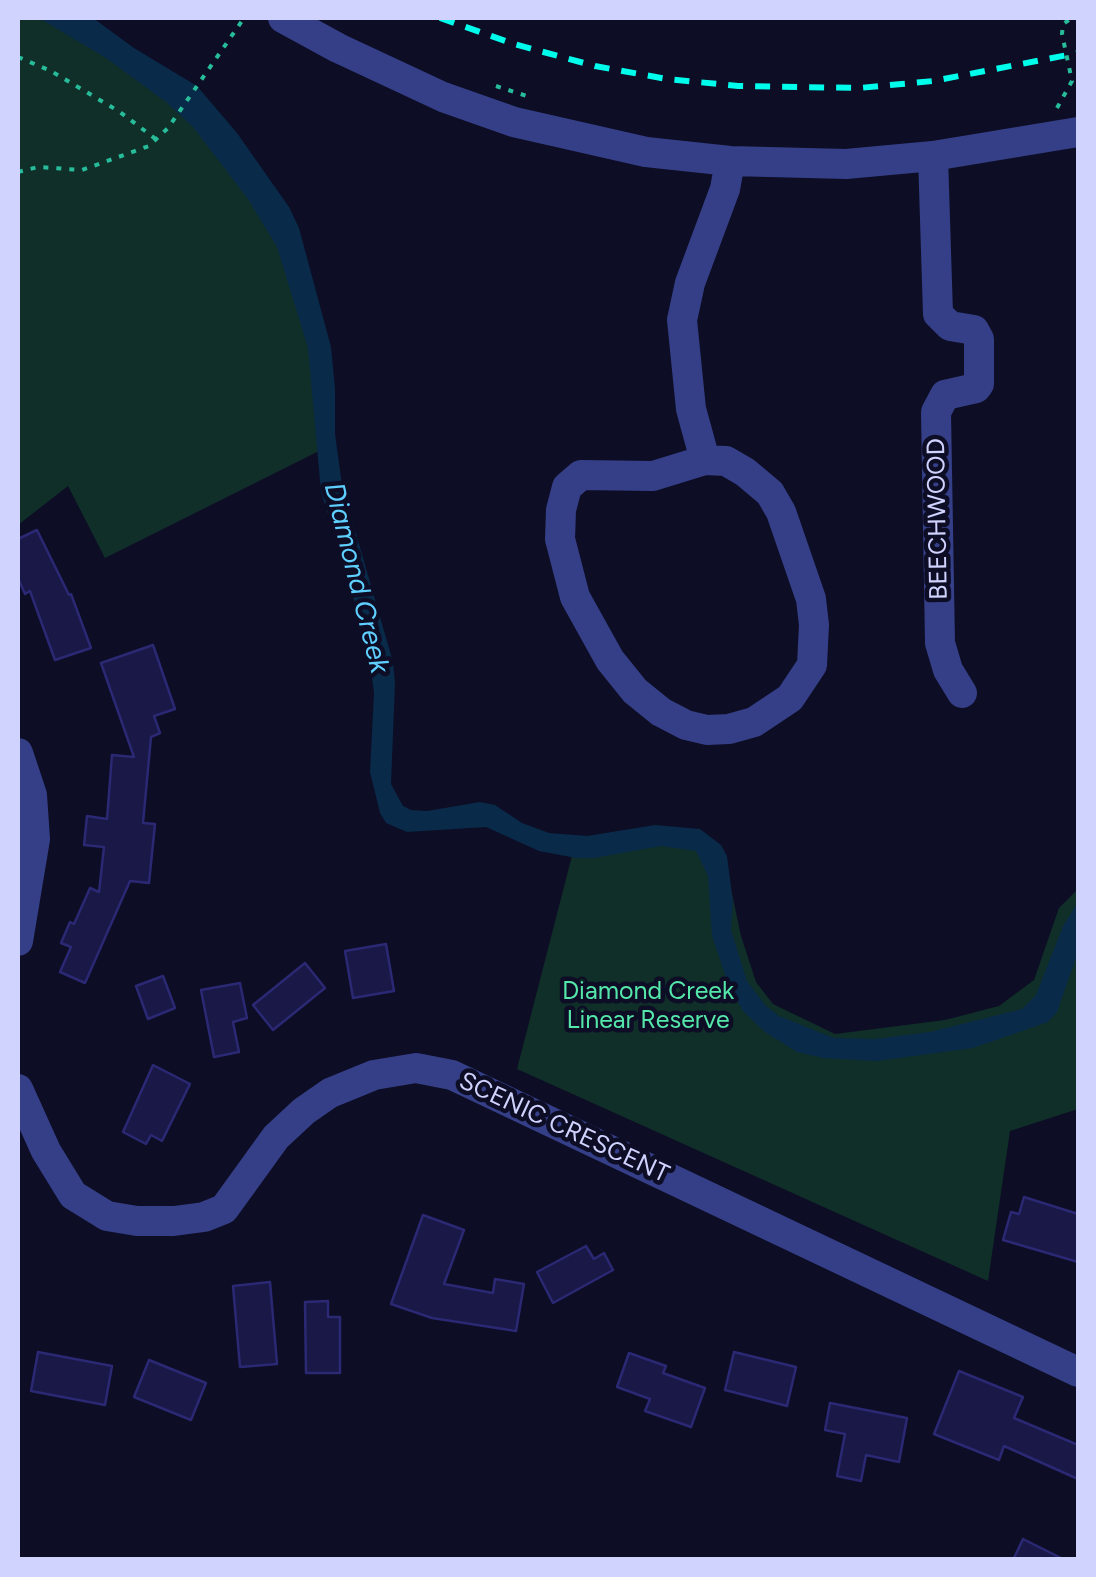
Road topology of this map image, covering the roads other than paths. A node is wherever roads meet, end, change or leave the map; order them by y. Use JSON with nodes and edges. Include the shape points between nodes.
{"nodes":[{"id":1,"x":284,"y":18,"type":"edge"},
{"id":2,"x":1078,"y":132,"type":"edge"},
{"id":3,"x":933,"y":156,"type":"junction"},
{"id":4,"x":730,"y":161,"type":"junction"},
{"id":5,"x":705,"y":460,"type":"junction"},
{"id":6,"x":962,"y":693,"type":"dead end"},
{"id":7,"x":18,"y":753,"type":"edge"},
{"id":8,"x":18,"y":941,"type":"edge"},
{"id":9,"x":18,"y":1089,"type":"edge"},
{"id":10,"x":1078,"y":1372,"type":"edge"}],
"edges":[{"from":1,"to":4,"type":"street","via":[[443,97],[514,122],[646,152]]},
{"from":2,"to":3,"type":"street"},
{"from":3,"to":4,"type":"street","via":[[846,164]]},
{"from":3,"to":6,"type":"street","name":"BEECHWOOD","via":[[938,314],[950,326],[974,330],[979,339],[980,384],[945,395],[936,412],[940,642]]},
{"from":4,"to":5,"type":"street","via":[[682,320],[691,409]]},
{"from":5,"to":5,"type":"street","via":[[726,461],[770,493],[782,512],[814,624],[812,665],[790,698],[730,729],[686,725],[635,691],[575,596],[560,539],[567,487],[580,475],[653,476]]},
{"from":7,"to":8,"type":"street","via":[[32,795],[35,839]]},
{"from":9,"to":10,"type":"street","name":"SCENIC CRESCENT","via":[[73,1194],[107,1216],[174,1221],[224,1209],[276,1137],[330,1093],[374,1074],[416,1068],[452,1075]]}]}
